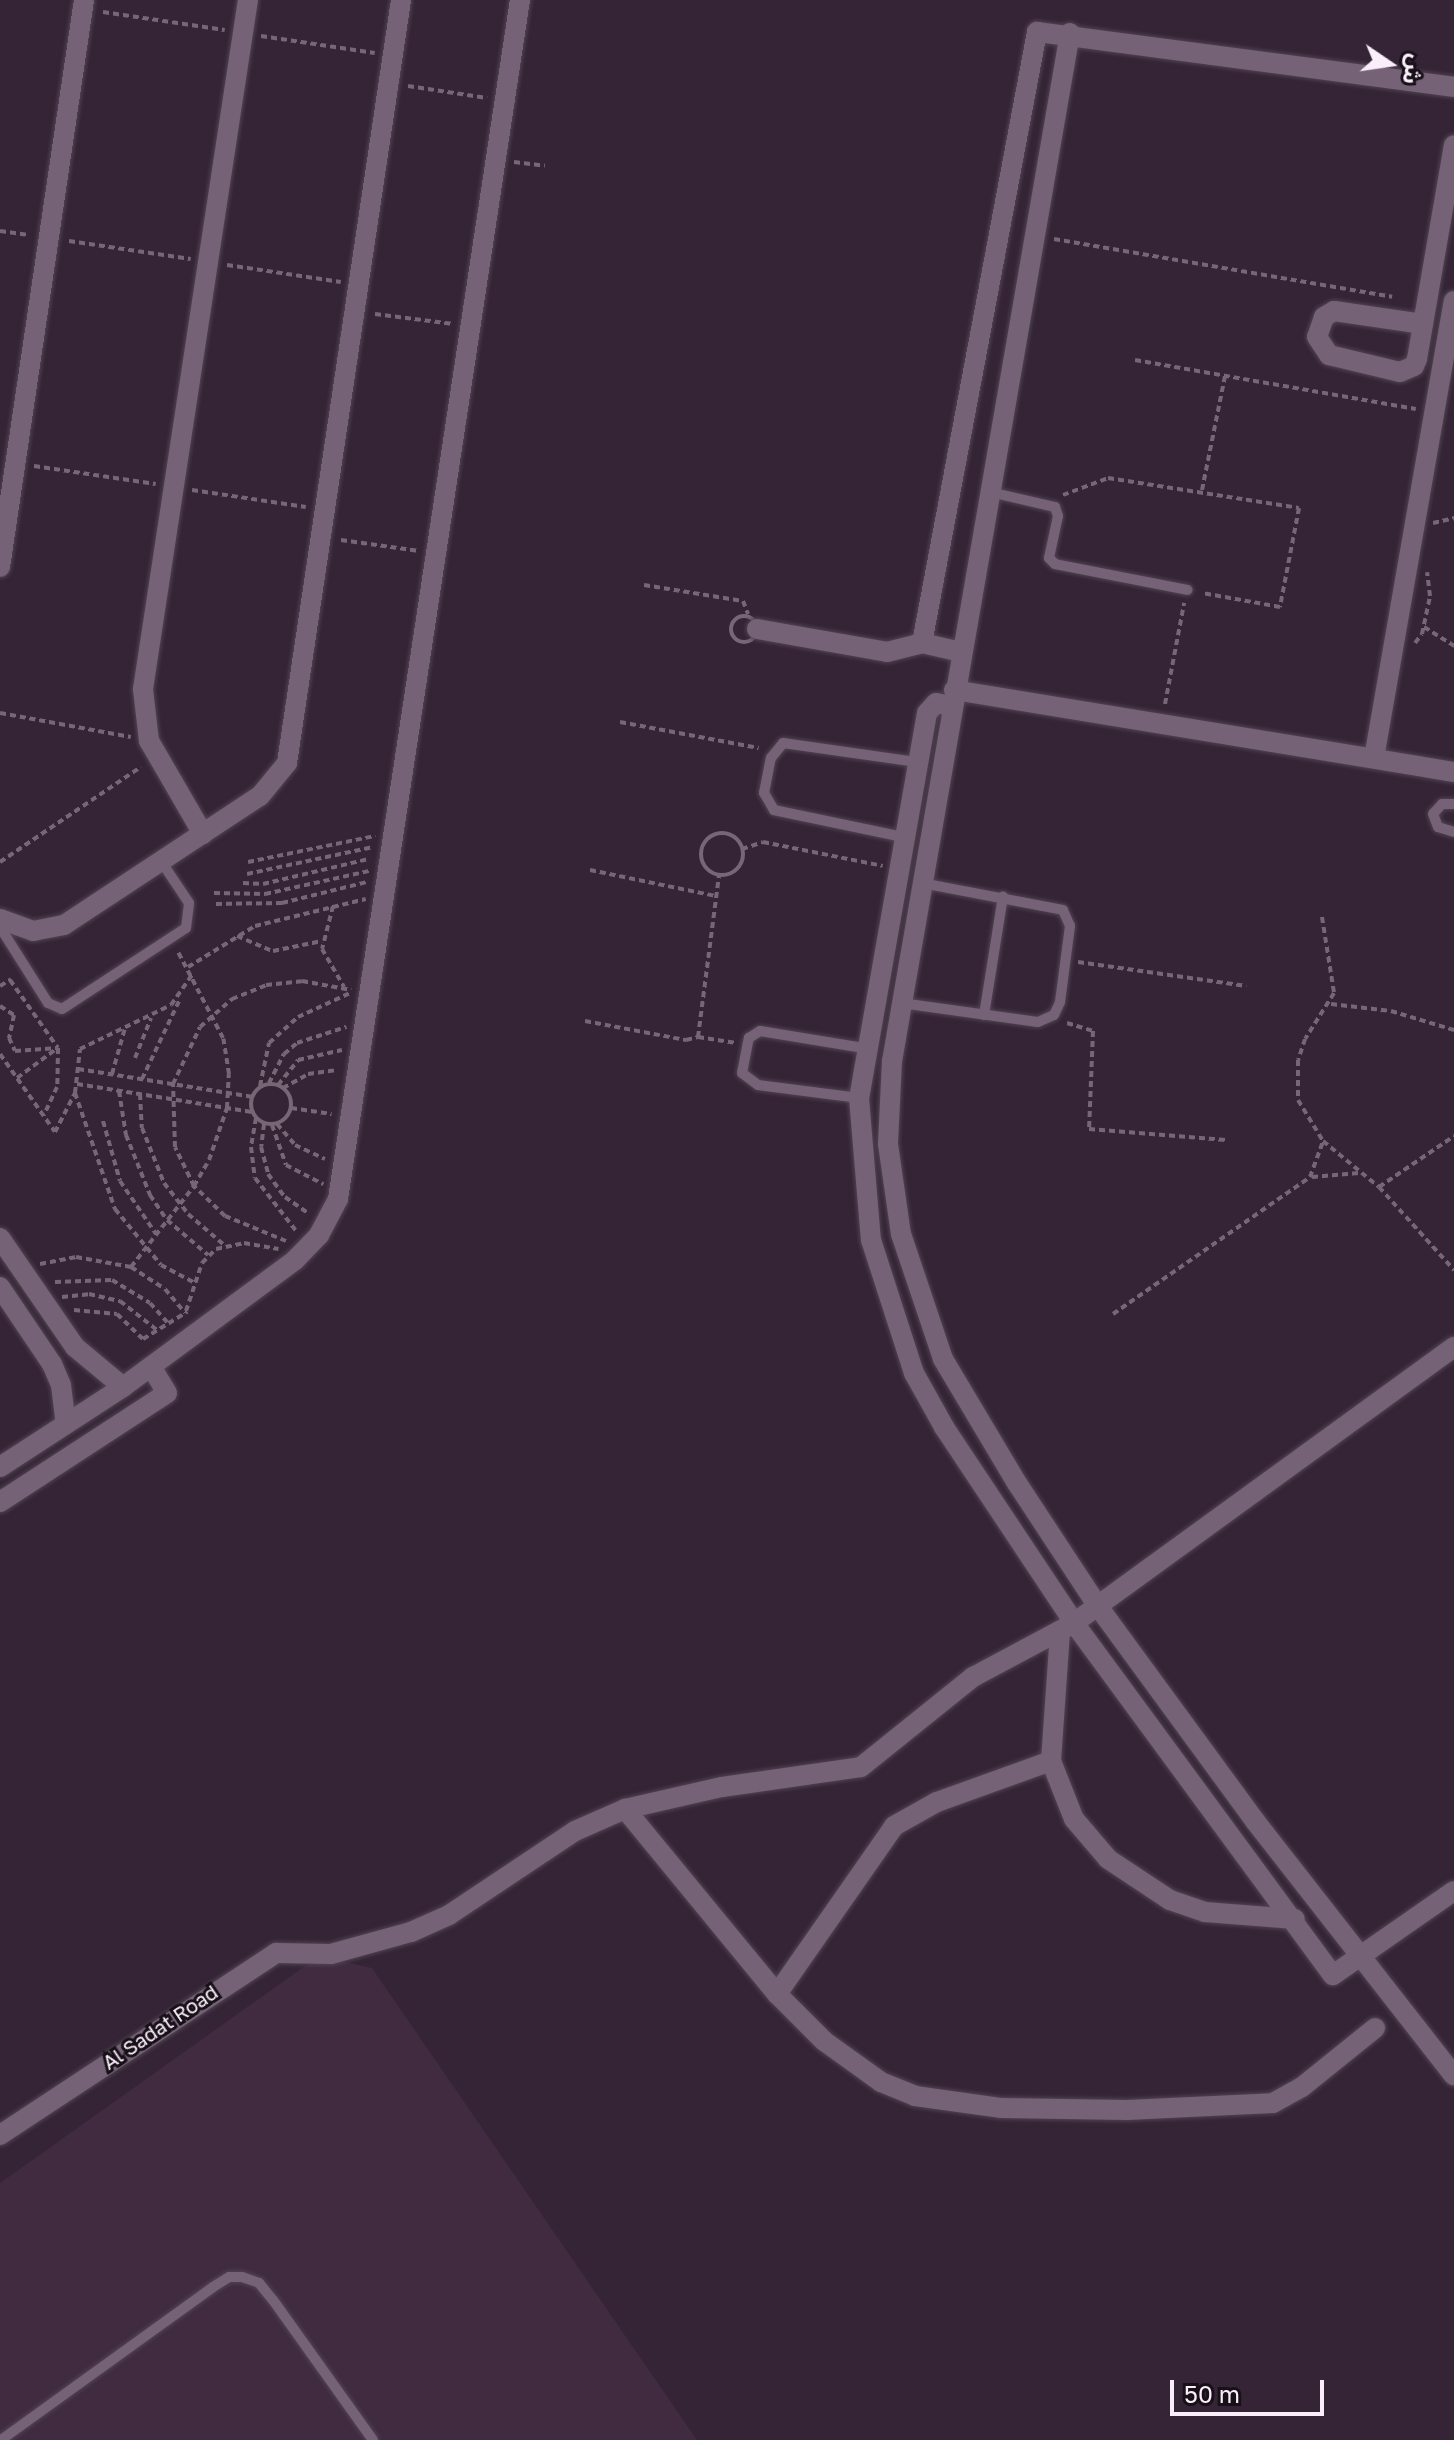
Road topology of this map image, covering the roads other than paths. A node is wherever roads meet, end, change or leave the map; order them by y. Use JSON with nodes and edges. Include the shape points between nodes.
{"nodes":[{"id":1,"x":84,"y":0,"type":"edge"},
{"id":2,"x":248,"y":0,"type":"edge"},
{"id":3,"x":401,"y":0,"type":"edge"},
{"id":4,"x":520,"y":0,"type":"edge"},
{"id":5,"x":1070,"y":33,"type":"junction"},
{"id":6,"x":1454,"y":87,"type":"edge"},
{"id":7,"x":1454,"y":145,"type":"edge"},
{"id":8,"x":1454,"y":301,"type":"edge"},
{"id":9,"x":1423,"y":324,"type":"junction"},
{"id":10,"x":990,"y":492,"type":"junction"},
{"id":11,"x":0,"y":567,"type":"edge"},
{"id":12,"x":1187,"y":590,"type":"road end"},
{"id":13,"x":752,"y":622,"type":"road end"},
{"id":14,"x":922,"y":643,"type":"junction"},
{"id":15,"x":961,"y":652,"type":"junction"},
{"id":16,"x":952,"y":698,"type":"junction"},
{"id":17,"x":1374,"y":758,"type":"junction"},
{"id":18,"x":916,"y":762,"type":"junction"},
{"id":19,"x":1454,"y":772,"type":"edge"},
{"id":20,"x":1454,"y":804,"type":"edge"},
{"id":21,"x":1454,"y":832,"type":"edge"},
{"id":22,"x":203,"y":834,"type":"junction"},
{"id":23,"x":903,"y":837,"type":"junction"},
{"id":24,"x":161,"y":861,"type":"junction"},
{"id":25,"x":921,"y":883,"type":"junction"},
{"id":26,"x":1003,"y":897,"type":"junction"},
{"id":27,"x":0,"y":919,"type":"edge"},
{"id":28,"x":0,"y":927,"type":"edge"},
{"id":29,"x":901,"y":1003,"type":"junction"},
{"id":30,"x":984,"y":1015,"type":"junction"},
{"id":31,"x":864,"y":1048,"type":"junction"},
{"id":32,"x":859,"y":1098,"type":"junction"},
{"id":33,"x":0,"y":1238,"type":"edge"},
{"id":34,"x":0,"y":1287,"type":"edge"},
{"id":35,"x":75,"y":1347,"type":"junction"},
{"id":36,"x":1454,"y":1347,"type":"edge"},
{"id":37,"x":52,"y":1364,"type":"junction"},
{"id":38,"x":151,"y":1366,"type":"junction"},
{"id":39,"x":123,"y":1387,"type":"junction"},
{"id":40,"x":66,"y":1423,"type":"junction"},
{"id":41,"x":0,"y":1467,"type":"edge"},
{"id":42,"x":0,"y":1502,"type":"edge"},
{"id":43,"x":1097,"y":1605,"type":"junction"},
{"id":44,"x":1067,"y":1627,"type":"junction"},
{"id":45,"x":1051,"y":1761,"type":"junction"},
{"id":46,"x":625,"y":1809,"type":"junction"},
{"id":47,"x":1454,"y":1891,"type":"edge"},
{"id":48,"x":1295,"y":1919,"type":"junction"},
{"id":49,"x":1361,"y":1955,"type":"junction"},
{"id":50,"x":777,"y":1994,"type":"junction"},
{"id":51,"x":1375,"y":2028,"type":"dead end"},
{"id":52,"x":1454,"y":2076,"type":"edge"},
{"id":53,"x":0,"y":2135,"type":"edge"},
{"id":54,"x":1,"y":2440,"type":"edge"},
{"id":55,"x":373,"y":2440,"type":"edge"}],
"edges":[{"from":1,"to":11,"type":"street"},
{"from":2,"to":22,"type":"street","via":[[143,689],[152,748]]},
{"from":3,"to":22,"type":"street","via":[[287,763],[272,787]]},
{"from":4,"to":38,"type":"street","via":[[392,860],[363,993],[368,1021],[342,1187],[326,1225],[310,1246]]},
{"from":5,"to":6,"type":"street"},
{"from":5,"to":10,"type":"street"},
{"from":5,"to":14,"type":"street","via":[[1041,31],[1034,39]]},
{"from":7,"to":9,"type":"street"},
{"from":8,"to":17,"type":"street"},
{"from":9,"to":9,"type":"street","via":[[1417,359],[1400,372],[1329,355],[1317,337],[1324,317],[1334,311]]},
{"from":10,"to":12,"type":"lane","via":[[1049,504],[1058,516],[1051,561]]},
{"from":10,"to":15,"type":"street"},
{"from":13,"to":14,"type":"street","via":[[893,653]]},
{"from":14,"to":15,"type":"street"},
{"from":15,"to":16,"type":"street"},
{"from":16,"to":17,"type":"street"},
{"from":16,"to":18,"type":"street","via":[[928,709]]},
{"from":16,"to":25,"type":"street"},
{"from":17,"to":19,"type":"street"},
{"from":18,"to":23,"type":"street"},
{"from":18,"to":23,"type":"lane","via":[[792,742],[773,751],[764,793],[768,806]]},
{"from":20,"to":21,"type":"lane","via":[[1442,804],[1433,814],[1438,827]]},
{"from":22,"to":24,"type":"street"},
{"from":23,"to":31,"type":"street"},
{"from":24,"to":27,"type":"street","via":[[64,925],[33,931]]},
{"from":24,"to":28,"type":"lane","via":[[191,911],[186,928],[62,1009],[48,1003]]},
{"from":25,"to":26,"type":"lane"},
{"from":25,"to":29,"type":"street"},
{"from":26,"to":30,"type":"lane"},
{"from":26,"to":30,"type":"lane","via":[[1063,910],[1070,926],[1066,961],[1058,1009],[1045,1020]]},
{"from":29,"to":30,"type":"lane"},
{"from":29,"to":43,"type":"street","via":[[888,1097],[888,1144],[901,1234],[924,1315],[970,1410]]},
{"from":31,"to":32,"type":"street"},
{"from":31,"to":32,"type":"lane","via":[[760,1031],[747,1045],[742,1073],[750,1083]]},
{"from":32,"to":44,"type":"street","via":[[871,1240],[900,1338],[944,1427]]},
{"from":33,"to":35,"type":"street"},
{"from":34,"to":37,"type":"street"},
{"from":35,"to":37,"type":"street"},
{"from":35,"to":39,"type":"street"},
{"from":36,"to":43,"type":"street"},
{"from":37,"to":40,"type":"street"},
{"from":38,"to":39,"type":"street"},
{"from":38,"to":42,"type":"street","via":[[167,1393]]},
{"from":39,"to":40,"type":"street"},
{"from":40,"to":41,"type":"street"},
{"from":43,"to":44,"type":"street"},
{"from":43,"to":49,"type":"street"},
{"from":44,"to":45,"type":"street"},
{"from":44,"to":46,"type":"street","via":[[973,1677],[861,1767],[722,1787]]},
{"from":44,"to":48,"type":"street"},
{"from":45,"to":48,"type":"street","via":[[1074,1819],[1108,1859],[1150,1889],[1205,1912]]},
{"from":45,"to":50,"type":"street","via":[[937,1802],[894,1826]]},
{"from":46,"to":50,"type":"street"},
{"from":46,"to":53,"type":"street","name":"Al Sadat Road","via":[[575,1831],[449,1915],[331,1954],[293,1950],[257,1961]]},
{"from":47,"to":49,"type":"street"},
{"from":48,"to":49,"type":"street","via":[[1333,1975]]},
{"from":49,"to":52,"type":"street"},
{"from":50,"to":51,"type":"street","via":[[824,2041],[881,2082],[947,2103],[1002,2108],[1127,2110],[1273,2103],[1302,2087]]},
{"from":54,"to":55,"type":"lane","via":[[213,2287],[229,2277],[242,2277],[259,2283],[273,2300]]}]}
